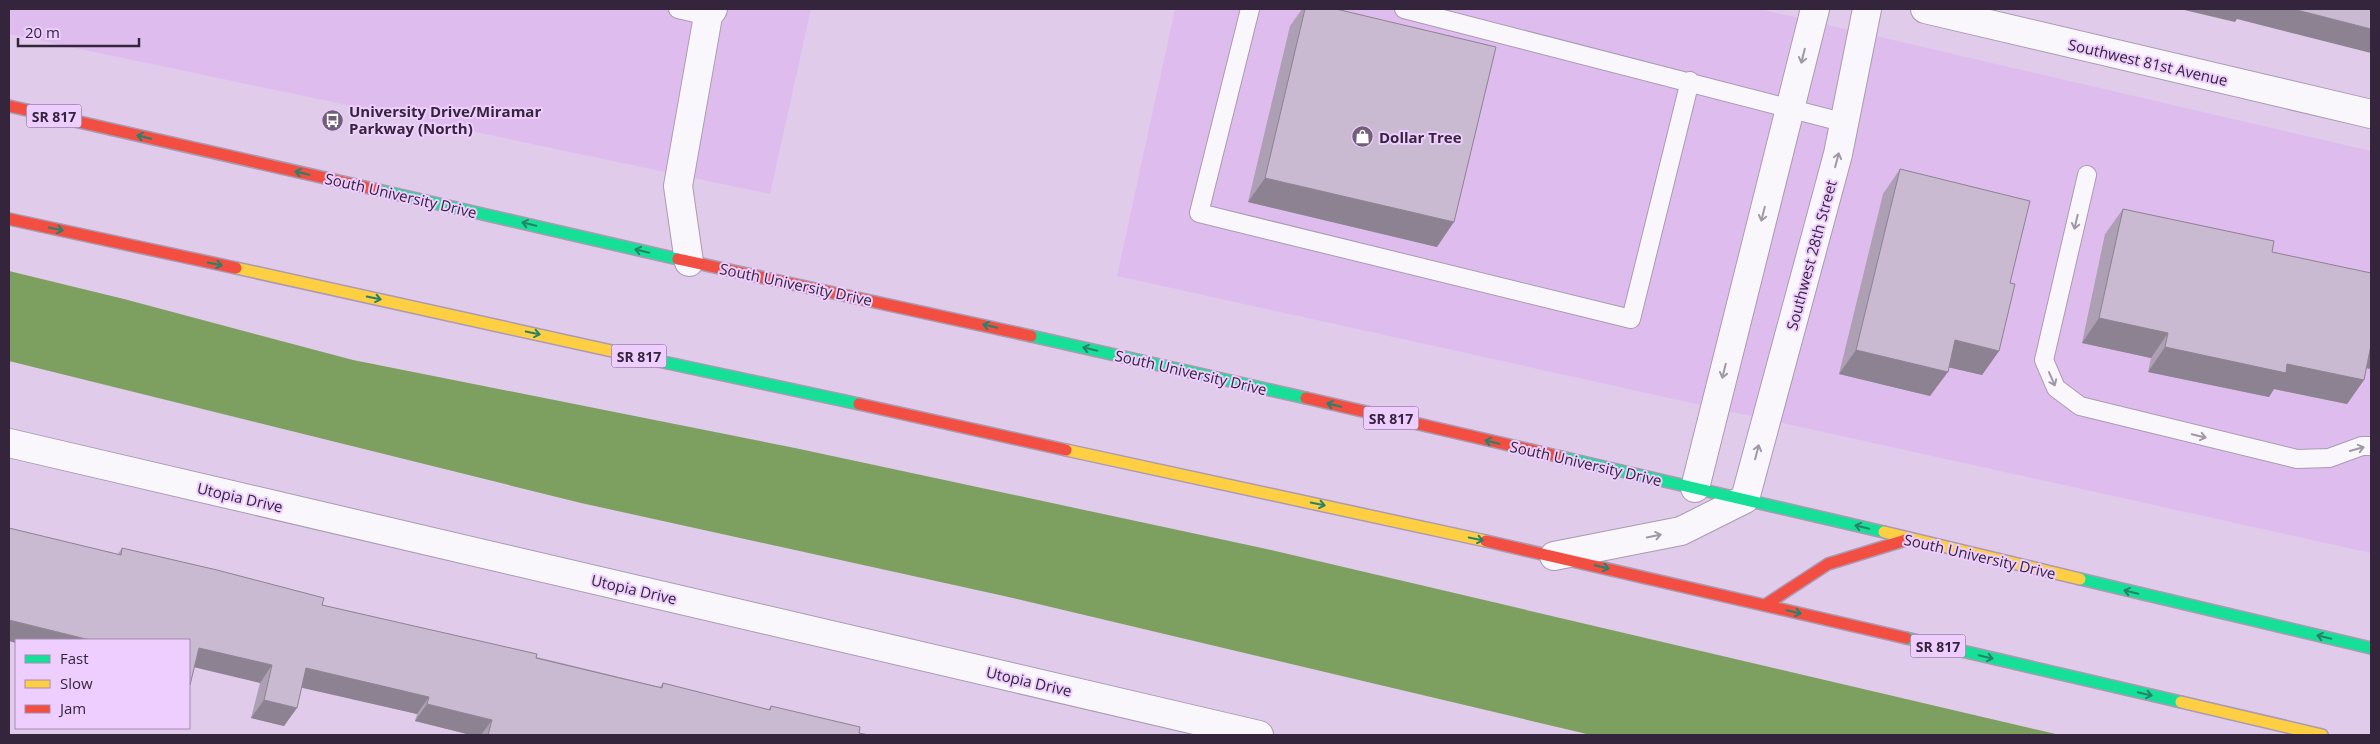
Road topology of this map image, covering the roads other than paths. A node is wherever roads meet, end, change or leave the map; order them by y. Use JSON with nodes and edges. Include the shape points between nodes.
{"nodes":[{"id":1,"x":678,"y":9,"type":"edge"},
{"id":2,"x":1250,"y":9,"type":"edge"},
{"id":3,"x":1404,"y":9,"type":"edge"},
{"id":4,"x":1814,"y":9,"type":"edge"},
{"id":5,"x":1867,"y":9,"type":"edge"},
{"id":6,"x":1925,"y":9,"type":"edge"},
{"id":7,"x":711,"y":12,"type":"edge"},
{"id":8,"x":1690,"y":81,"type":"junction"},
{"id":9,"x":9,"y":106,"type":"edge"},
{"id":10,"x":1790,"y":108,"type":"junction"},
{"id":11,"x":2371,"y":114,"type":"edge"},
{"id":12,"x":1846,"y":123,"type":"junction"},
{"id":13,"x":2087,"y":175,"type":"dead end"},
{"id":14,"x":9,"y":219,"type":"edge"},
{"id":15,"x":689,"y":262,"type":"junction"},
{"id":16,"x":9,"y":443,"type":"edge"},
{"id":17,"x":2371,"y":446,"type":"edge"},
{"id":18,"x":1695,"y":488,"type":"junction"},
{"id":19,"x":1744,"y":499,"type":"junction"},
{"id":20,"x":1909,"y":539,"type":"junction"},
{"id":21,"x":1554,"y":556,"type":"junction"},
{"id":22,"x":1765,"y":605,"type":"junction"},
{"id":23,"x":2371,"y":648,"type":"edge"},
{"id":24,"x":1260,"y":735,"type":"edge"},
{"id":25,"x":2322,"y":735,"type":"edge"}],
"edges":[{"from":1,"to":7,"type":"lane"},
{"from":2,"to":8,"type":"lane","via":[[1198,214],[1631,319]]},
{"from":3,"to":8,"type":"lane"},
{"from":4,"to":10,"type":"street","one_way":true},
{"from":5,"to":12,"type":"street","name":"Southwest 28th Street"},
{"from":6,"to":11,"type":"street","name":"Southwest 81st Avenue"},
{"from":7,"to":15,"type":"street","via":[[678,186]]},
{"from":8,"to":10,"type":"lane"},
{"from":15,"to":9,"type":"main road","name":"South University Drive","number":"SR 817","one_way":true},
{"from":10,"to":12,"type":"lane"},
{"from":10,"to":18,"type":"street","one_way":true},
{"from":19,"to":12,"type":"street","name":"Southwest 28th Street","one_way":true},
{"from":13,"to":17,"type":"lane","one_way":true,"via":[[2044,360],[2056,388],[2080,406],[2297,460],[2329,458]]},
{"from":14,"to":21,"type":"main road","number":"SR 817","one_way":true},
{"from":18,"to":15,"type":"main road","name":"South University Drive","number":"SR 817","one_way":true,"via":[[1038,337]]},
{"from":16,"to":24,"type":"street","name":"Utopia Drive"},
{"from":18,"to":19,"type":"main road","name":"South University Drive","number":"SR 817"},
{"from":20,"to":19,"type":"main road","name":"South University Drive","number":"SR 817","one_way":true},
{"from":21,"to":19,"type":"street","one_way":true,"via":[[1681,530]]},
{"from":20,"to":22,"type":"main road","via":[[1828,564]]},
{"from":23,"to":20,"type":"main road","name":"South University Drive","number":"SR 817","one_way":true},
{"from":21,"to":22,"type":"main road","number":"SR 817","one_way":true},
{"from":22,"to":25,"type":"main road","number":"SR 817","one_way":true}]}
